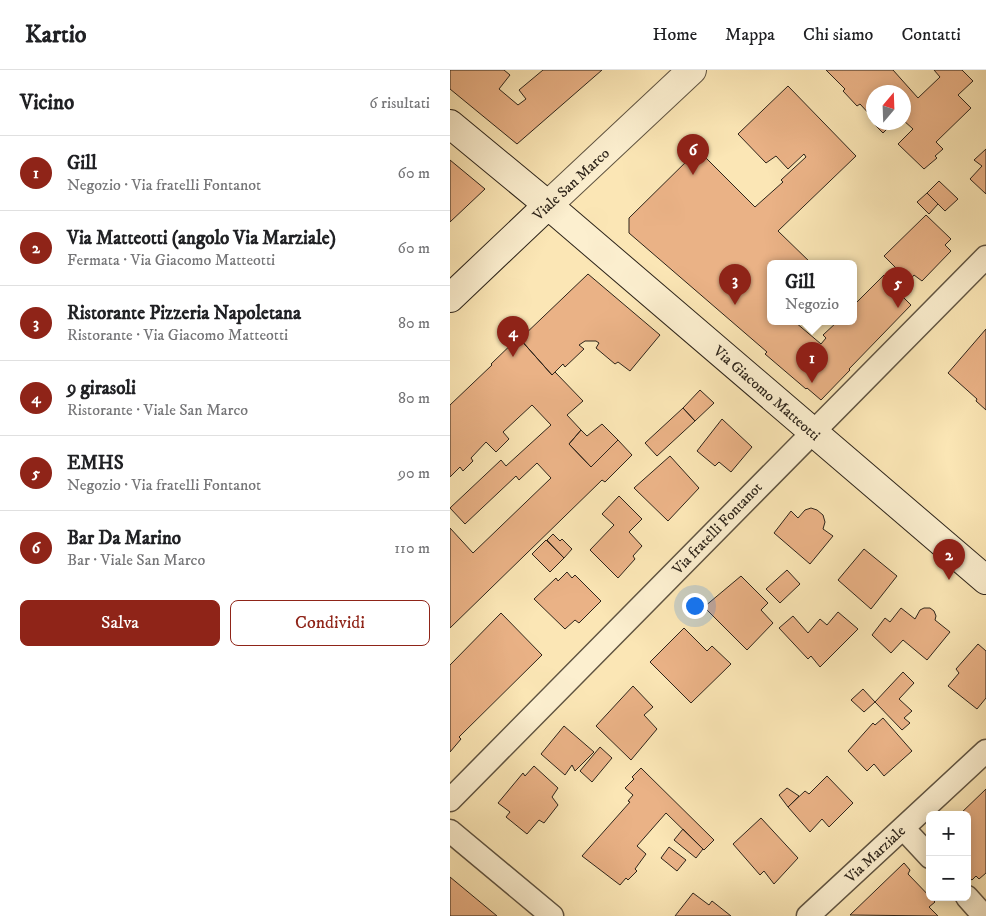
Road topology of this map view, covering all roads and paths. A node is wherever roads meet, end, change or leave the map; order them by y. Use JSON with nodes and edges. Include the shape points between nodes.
{"nodes":[{"id":1,"x":692,"y":70,"type":"edge"},
{"id":2,"x":450,"y":124,"type":"edge"},
{"id":3,"x":548,"y":205,"type":"junction"},
{"id":4,"x":986,"y":257,"type":"edge"},
{"id":5,"x":450,"y":298,"type":"edge"},
{"id":6,"x":812,"y":431,"type":"junction"},
{"id":7,"x":986,"y":580,"type":"edge"},
{"id":8,"x":986,"y":751,"type":"edge"},
{"id":9,"x":450,"y":800,"type":"edge"},
{"id":10,"x":903,"y":828,"type":"junction"},
{"id":11,"x":450,"y":831,"type":"edge"},
{"id":12,"x":929,"y":856,"type":"edge"},
{"id":13,"x":971,"y":901,"type":"edge"},
{"id":14,"x":552,"y":916,"type":"edge"},
{"id":15,"x":808,"y":916,"type":"edge"},
{"id":16,"x":984,"y":916,"type":"edge"}],
"edges":[{"from":1,"to":3,"type":"main road","name":"Viale San Marco"},
{"from":2,"to":3,"type":"main road","name":"Via Giacomo Matteotti"},
{"from":3,"to":5,"type":"main road","name":"Viale San Marco"},
{"from":3,"to":6,"type":"main road","name":"Via Giacomo Matteotti"},
{"from":4,"to":6,"type":"street","name":"Via fratelli Fontanot"},
{"from":6,"to":7,"type":"main road","name":"Via Giacomo Matteotti"},
{"from":6,"to":9,"type":"street","name":"Via fratelli Fontanot"},
{"from":8,"to":10,"type":"street","name":"Via Marziale"},
{"from":10,"to":12,"type":"street"},
{"from":10,"to":15,"type":"street","name":"Via Marziale"},
{"from":11,"to":14,"type":"street"},
{"from":13,"to":16,"type":"street"}]}
